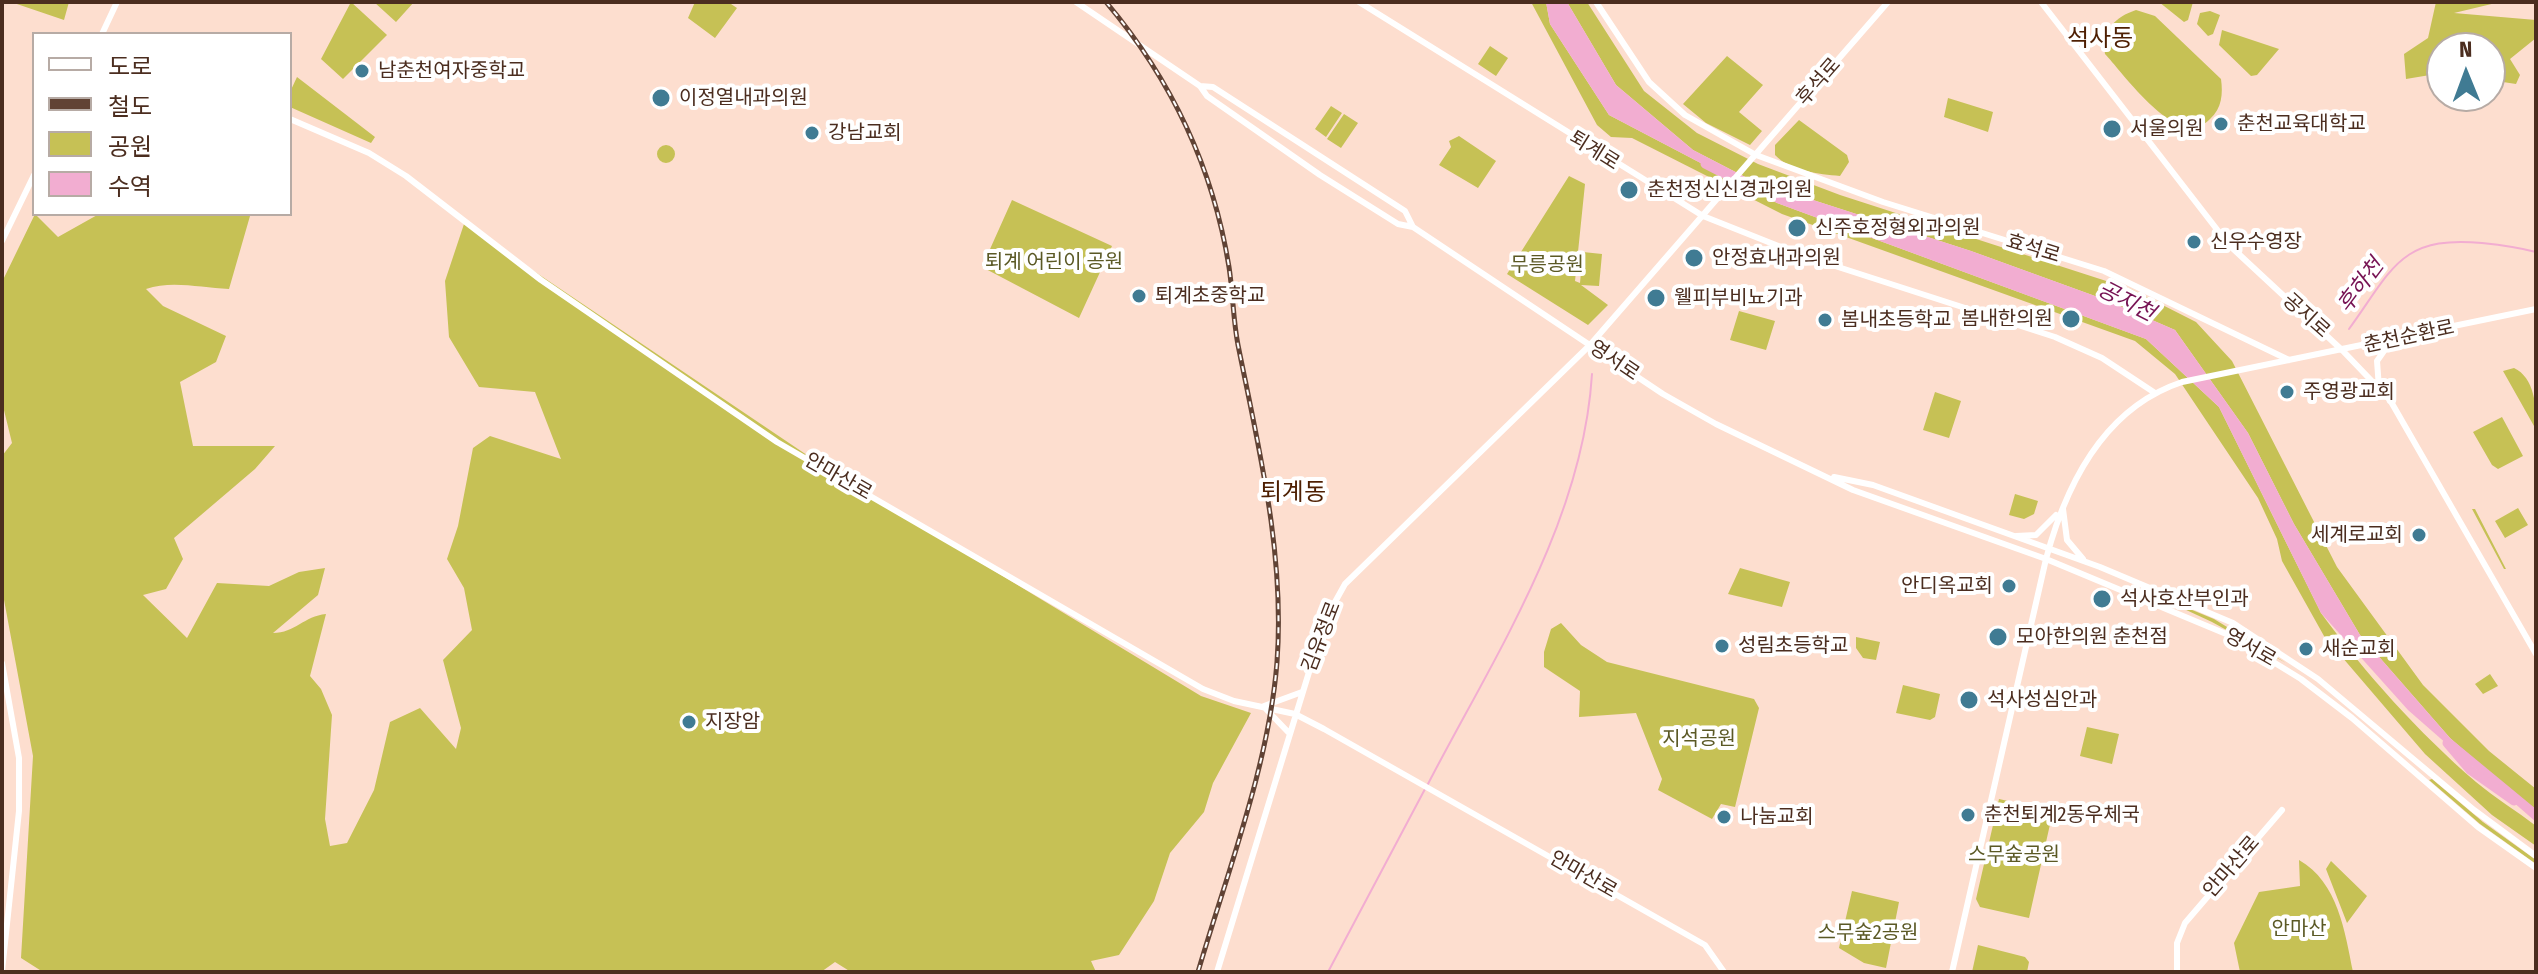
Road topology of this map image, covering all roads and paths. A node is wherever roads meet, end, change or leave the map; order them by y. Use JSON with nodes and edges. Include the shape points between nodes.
{"nodes":[{"id":1,"x":117,"y":2,"type":"edge"},
{"id":2,"x":1076,"y":2,"type":"edge"},
{"id":3,"x":1359,"y":2,"type":"edge"},
{"id":4,"x":1596,"y":2,"type":"edge"},
{"id":5,"x":1888,"y":2,"type":"edge"},
{"id":6,"x":2041,"y":2,"type":"edge"},
{"id":7,"x":103,"y":32,"type":"edge"},
{"id":8,"x":1200,"y":86,"type":"junction"},
{"id":9,"x":292,"y":120,"type":"edge"},
{"id":10,"x":1756,"y":155,"type":"junction"},
{"id":11,"x":32,"y":179,"type":"edge"},
{"id":12,"x":1703,"y":216,"type":"junction"},
{"id":13,"x":1413,"y":227,"type":"junction"},
{"id":14,"x":2,"y":241,"type":"edge"},
{"id":15,"x":2536,"y":309,"type":"edge"},
{"id":16,"x":2391,"y":341,"type":"junction"},
{"id":17,"x":1590,"y":345,"type":"junction"},
{"id":18,"x":2343,"y":351,"type":"junction"},
{"id":19,"x":2289,"y":360,"type":"junction"},
{"id":20,"x":2379,"y":388,"type":"junction"},
{"id":21,"x":2155,"y":393,"type":"junction"},
{"id":22,"x":1827,"y":475,"type":"junction"},
{"id":23,"x":2063,"y":506,"type":"junction"},
{"id":24,"x":1994,"y":530,"type":"junction"},
{"id":25,"x":2011,"y":536,"type":"junction"},
{"id":26,"x":1990,"y":539,"type":"junction"},
{"id":27,"x":2047,"y":554,"type":"junction"},
{"id":28,"x":2087,"y":563,"type":"junction"},
{"id":29,"x":2108,"y":570,"type":"junction"},
{"id":30,"x":2101,"y":581,"type":"junction"},
{"id":31,"x":2536,"y":654,"type":"edge"},
{"id":32,"x":2,"y":663,"type":"edge"},
{"id":33,"x":2334,"y":691,"type":"junction"},
{"id":34,"x":1302,"y":692,"type":"junction"},
{"id":35,"x":2326,"y":698,"type":"junction"},
{"id":36,"x":1263,"y":707,"type":"junction"},
{"id":37,"x":1295,"y":714,"type":"junction"},
{"id":38,"x":1289,"y":733,"type":"junction"},
{"id":39,"x":2385,"y":733,"type":"junction"},
{"id":40,"x":2378,"y":739,"type":"junction"},
{"id":41,"x":2282,"y":810,"type":"dead end"},
{"id":42,"x":2536,"y":856,"type":"edge"},
{"id":43,"x":2536,"y":868,"type":"edge"},
{"id":44,"x":2,"y":967,"type":"edge"},
{"id":45,"x":1217,"y":972,"type":"edge"},
{"id":46,"x":1724,"y":972,"type":"edge"},
{"id":47,"x":1952,"y":972,"type":"edge"},
{"id":48,"x":2177,"y":972,"type":"edge"}],
"edges":[{"from":1,"to":7,"type":"street"},
{"from":2,"to":8,"type":"street","name":"영서로"},
{"from":3,"to":12,"type":"street","name":"퇴계로"},
{"from":4,"to":10,"type":"street","name":"효석로","via":[[1649,82],[1685,115]]},
{"from":5,"to":10,"type":"street","name":"후석로"},
{"from":6,"to":18,"type":"street","name":"공지로","via":[[2229,245]]},
{"from":8,"to":13,"type":"street","name":"영서로","via":[[1217,104],[1320,175],[1398,224]]},
{"from":8,"to":13,"type":"street","name":"영서로","via":[[1213,87],[1405,211]]},
{"from":9,"to":36,"type":"street","name":"안마산로","via":[[369,153],[406,176],[541,280],[777,442],[1203,689]]},
{"from":10,"to":12,"type":"street","name":"후석로"},
{"from":10,"to":19,"type":"street","name":"효석로","via":[[1883,202],[2104,271]]},
{"from":11,"to":14,"type":"street"},
{"from":12,"to":17,"type":"street"},
{"from":12,"to":21,"type":"street","name":"퇴계로","via":[[1801,255],[2055,337],[2102,358]]},
{"from":13,"to":17,"type":"street","name":"영서로"},
{"from":15,"to":16,"type":"street","name":"춘천순환로"},
{"from":16,"to":18,"type":"street","name":"춘천순환로"},
{"from":16,"to":20,"type":"street","via":[[2377,361]]},
{"from":17,"to":22,"type":"street","name":"영서로","via":[[1716,424]]},
{"from":17,"to":34,"type":"street","name":"김유정로","via":[[1345,584],[1325,620]]},
{"from":18,"to":19,"type":"street","name":"춘천순환로"},
{"from":18,"to":20,"type":"street","name":"공지로"},
{"from":19,"to":21,"type":"street","name":"춘천순환로","via":[[2182,382]]},
{"from":20,"to":31,"type":"street","name":"공지로","via":[[2436,475]]},
{"from":21,"to":23,"type":"street","via":[[2090,452]]},
{"from":22,"to":24,"type":"street","name":"영서로","via":[[1873,485]]},
{"from":22,"to":26,"type":"street","name":"영서로","via":[[1853,490]]},
{"from":23,"to":25,"type":"street","via":[[2036,535]]},
{"from":23,"to":27,"type":"street"},
{"from":23,"to":28,"type":"street","via":[[2067,540]]},
{"from":24,"to":25,"type":"street","name":"영서로"},
{"from":24,"to":26,"type":"street","via":[[1997,537]]},
{"from":25,"to":27,"type":"street","name":"영서로"},
{"from":26,"to":27,"type":"street","name":"영서로"},
{"from":27,"to":28,"type":"street","name":"영서로"},
{"from":27,"to":30,"type":"street","name":"영서로"},
{"from":27,"to":47,"type":"street"},
{"from":28,"to":29,"type":"street","name":"영서로"},
{"from":29,"to":30,"type":"street","via":[[2099,573]]},
{"from":29,"to":33,"type":"street","name":"영서로","via":[[2233,623]]},
{"from":30,"to":35,"type":"street","name":"영서로","via":[[2231,636]]},
{"from":32,"to":44,"type":"street","via":[[19,758],[19,811]]},
{"from":33,"to":35,"type":"street"},
{"from":33,"to":39,"type":"street","name":"영서로"},
{"from":34,"to":36,"type":"street"},
{"from":34,"to":37,"type":"street","name":"김유정로"},
{"from":35,"to":40,"type":"street","name":"영서로"},
{"from":36,"to":37,"type":"street","name":"안마산로"},
{"from":36,"to":38,"type":"street"},
{"from":37,"to":38,"type":"street","name":"김유정로"},
{"from":37,"to":46,"type":"street","name":"안마산로","via":[[1705,945]]},
{"from":38,"to":45,"type":"street","name":"김유정로"},
{"from":39,"to":40,"type":"street"},
{"from":39,"to":42,"type":"street","name":"영서로"},
{"from":40,"to":43,"type":"street","name":"영서로","via":[[2478,827]]},
{"from":41,"to":48,"type":"street","name":"안마산로","via":[[2185,923],[2177,943]]}]}
